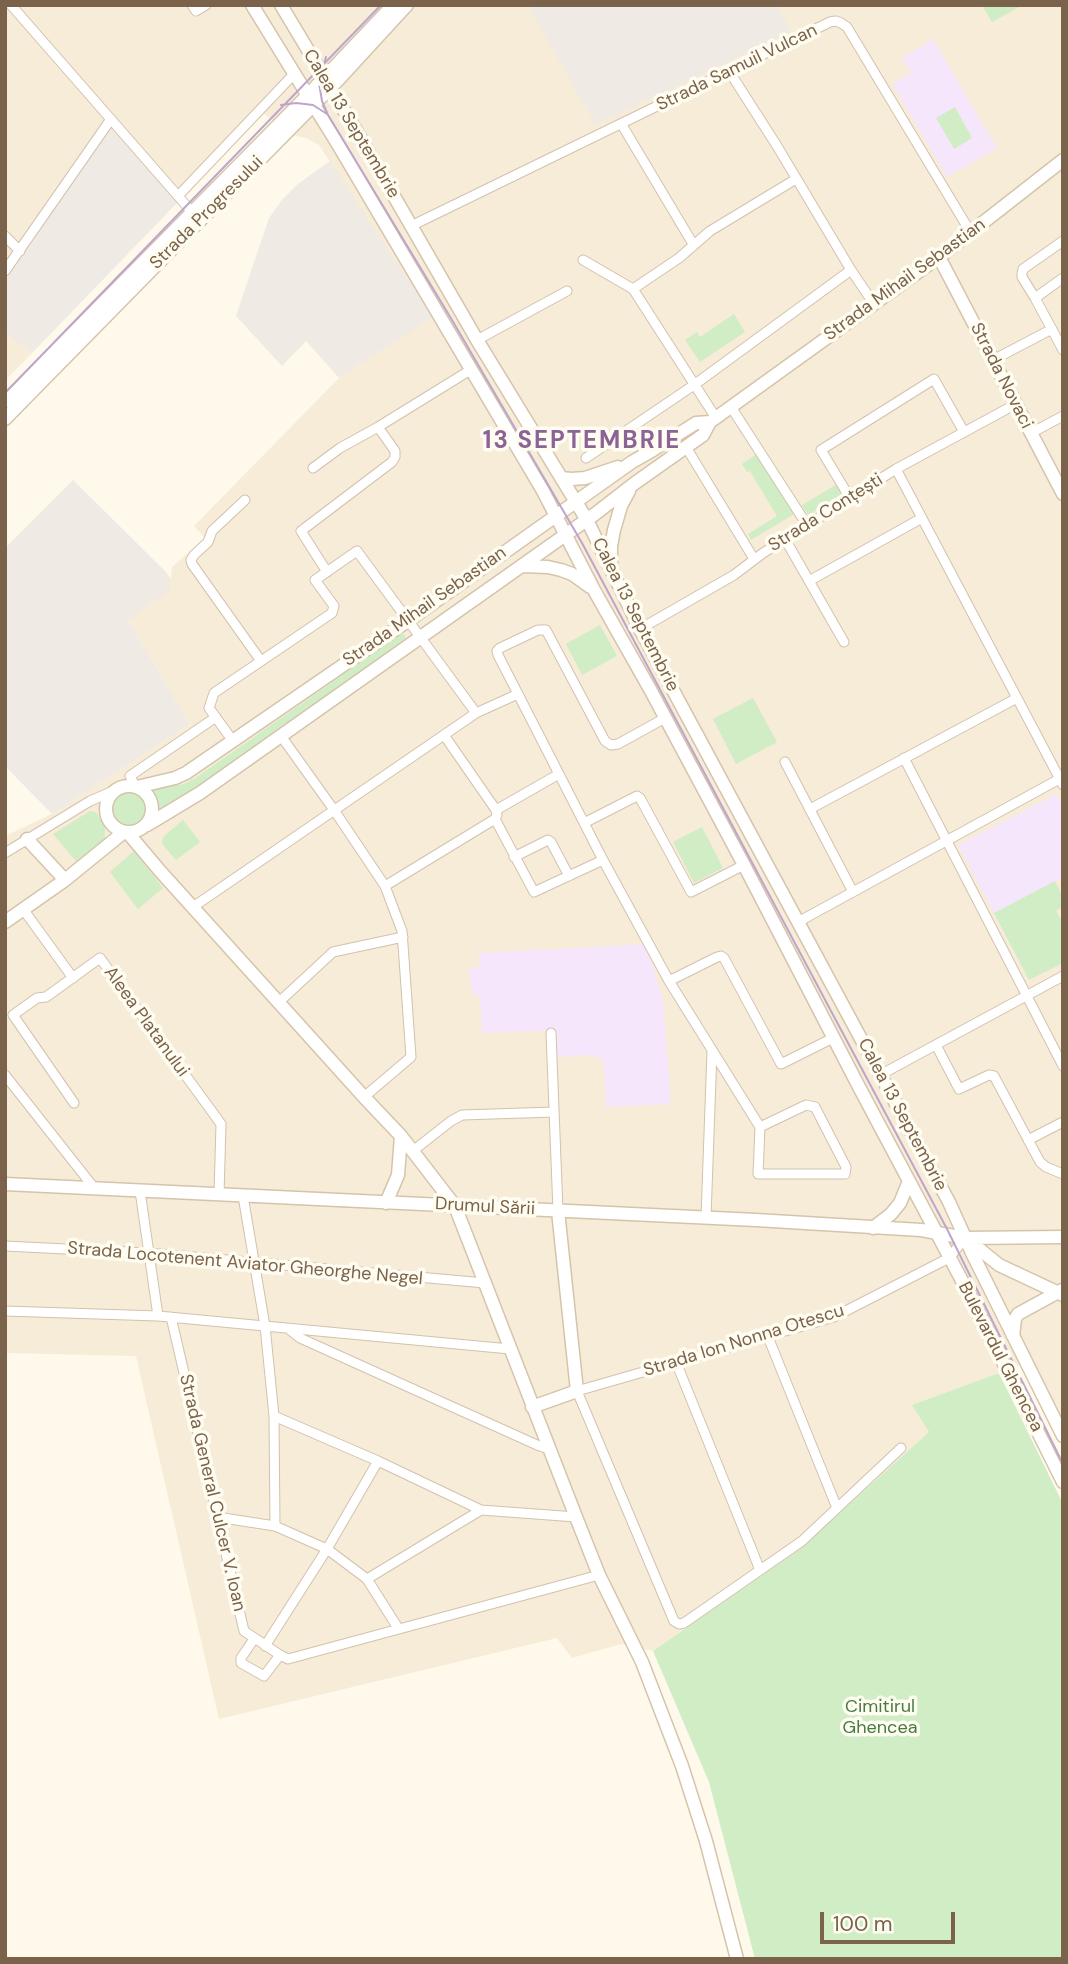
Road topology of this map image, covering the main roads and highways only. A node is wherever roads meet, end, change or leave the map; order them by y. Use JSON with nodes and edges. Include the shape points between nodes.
{"nodes":[{"id":1,"x":252,"y":5,"type":"edge"},
{"id":2,"x":281,"y":5,"type":"edge"},
{"id":3,"x":393,"y":5,"type":"edge"},
{"id":4,"x":407,"y":5,"type":"edge"},
{"id":5,"x":328,"y":83,"type":"junction"},
{"id":6,"x":310,"y":101,"type":"junction"},
{"id":7,"x":1063,"y":160,"type":"edge"},
{"id":8,"x":196,"y":216,"type":"junction"},
{"id":9,"x":939,"y":257,"type":"junction"},
{"id":10,"x":5,"y":402,"type":"edge"},
{"id":11,"x":5,"y":419,"type":"edge"},
{"id":12,"x":713,"y":420,"type":"junction"},
{"id":13,"x":632,"y":462,"type":"junction"},
{"id":14,"x":561,"y":478,"type":"junction"},
{"id":15,"x":635,"y":483,"type":"junction"},
{"id":16,"x":1063,"y":495,"type":"edge"},
{"id":17,"x":576,"y":502,"type":"junction"},
{"id":18,"x":556,"y":515,"type":"junction"},
{"id":19,"x":587,"y":520,"type":"junction"},
{"id":20,"x":566,"y":535,"type":"junction"},
{"id":21,"x":522,"y":566,"type":"junction"},
{"id":22,"x":611,"y":568,"type":"junction"},
{"id":23,"x":594,"y":590,"type":"junction"},
{"id":24,"x":136,"y":787,"type":"junction"},
{"id":25,"x":145,"y":827,"type":"junction"},
{"id":26,"x":126,"y":832,"type":"junction"},
{"id":27,"x":27,"y":839,"type":"road end"},
{"id":28,"x":140,"y":847,"type":"junction"},
{"id":29,"x":65,"y":880,"type":"junction"},
{"id":30,"x":5,"y":922,"type":"edge"},
{"id":31,"x":401,"y":1136,"type":"junction"},
{"id":32,"x":909,"y":1181,"type":"junction"},
{"id":33,"x":5,"y":1184,"type":"edge"},
{"id":34,"x":386,"y":1203,"type":"junction"},
{"id":35,"x":455,"y":1206,"type":"junction"},
{"id":36,"x":558,"y":1210,"type":"junction"},
{"id":37,"x":873,"y":1228,"type":"junction"},
{"id":38,"x":936,"y":1233,"type":"junction"},
{"id":39,"x":1063,"y":1237,"type":"edge"},
{"id":40,"x":965,"y":1238,"type":"junction"},
{"id":41,"x":1061,"y":1293,"type":"edge"},
{"id":42,"x":1013,"y":1337,"type":"junction"},
{"id":43,"x":532,"y":1407,"type":"junction"},
{"id":44,"x":1063,"y":1436,"type":"edge"},
{"id":45,"x":1063,"y":1482,"type":"edge"},
{"id":46,"x":737,"y":1959,"type":"edge"}],
"edges":[{"from":1,"to":6,"type":"main road","name":"Calea 13 Septembrie"},
{"from":2,"to":5,"type":"main road","name":"Calea 13 Septembrie"},
{"from":3,"to":5,"type":"main road","name":"Strada Progresului"},
{"from":4,"to":5,"type":"main road","name":"Strada Progresului"},
{"from":5,"to":6,"type":"main road","name":"Strada Progresului"},
{"from":5,"to":14,"type":"main road","name":"Calea 13 Septembrie"},
{"from":6,"to":8,"type":"main road","name":"Strada Progresului"},
{"from":6,"to":18,"type":"main road","name":"Calea 13 Septembrie"},
{"from":7,"to":9,"type":"main road","name":"Strada Mihail Sebastian"},
{"from":8,"to":10,"type":"main road","name":"Strada Progresului"},
{"from":8,"to":11,"type":"main road","name":"Strada Progresului"},
{"from":9,"to":12,"type":"main road","name":"Strada Mihail Sebastian"},
{"from":9,"to":16,"type":"main road","name":"Strada Novaci"},
{"from":12,"to":13,"type":"main road","name":"Strada Mihail Sebastian","via":[[696,423]]},
{"from":12,"to":15,"type":"main road","name":"Strada Mihail Sebastian","via":[[703,435]]},
{"from":13,"to":14,"type":"main road","via":[[584,478]]},
{"from":13,"to":17,"type":"main road","name":"Strada Mihail Sebastian"},
{"from":14,"to":17,"type":"main road","name":"Calea 13 Septembrie"},
{"from":15,"to":19,"type":"main road","name":"Strada Mihail Sebastian"},
{"from":15,"to":22,"type":"main road","via":[[614,530]]},
{"from":17,"to":18,"type":"main road","name":"Strada Mihail Sebastian"},
{"from":17,"to":19,"type":"main road","name":"Calea 13 Septembrie"},
{"from":18,"to":20,"type":"main road","name":"Calea 13 Septembrie"},
{"from":18,"to":24,"type":"main road","name":"Strada Mihail Sebastian","via":[[180,776]]},
{"from":19,"to":20,"type":"main road","name":"Strada Mihail Sebastian"},
{"from":19,"to":22,"type":"main road","name":"Calea 13 Septembrie"},
{"from":20,"to":21,"type":"main road","name":"Strada Mihail Sebastian"},
{"from":20,"to":23,"type":"main road","name":"Calea 13 Septembrie"},
{"from":21,"to":23,"type":"main road","name":"Strada Mihail Sebastian","via":[[561,570]]},
{"from":21,"to":25,"type":"main road","name":"Strada Mihail Sebastian"},
{"from":22,"to":40,"type":"main road","name":"Calea 13 Septembrie"},
{"from":23,"to":32,"type":"main road","name":"Calea 13 Septembrie"},
{"from":24,"to":25,"type":"main road","via":[[144,790],[152,803]]},
{"from":24,"to":26,"type":"main road","via":[[118,789],[106,807],[114,827]]},
{"from":25,"to":26,"type":"main road"},
{"from":25,"to":28,"type":"main road"},
{"from":26,"to":28,"type":"main road"},
{"from":26,"to":29,"type":"main road"},
{"from":27,"to":29,"type":"main road"},
{"from":28,"to":31,"type":"main road"},
{"from":29,"to":30,"type":"main road"},
{"from":31,"to":34,"type":"main road","via":[[398,1175]]},
{"from":31,"to":35,"type":"main road"},
{"from":32,"to":37,"type":"main road","via":[[900,1203]]},
{"from":32,"to":38,"type":"main road","name":"Calea 13 Septembrie"},
{"from":33,"to":34,"type":"main road","name":"Drumul Sării"},
{"from":34,"to":35,"type":"main road","name":"Drumul Sării"},
{"from":35,"to":36,"type":"main road","name":"Drumul Sării"},
{"from":35,"to":43,"type":"main road"},
{"from":36,"to":37,"type":"main road","name":"Drumul Sării"},
{"from":36,"to":43,"type":"main road","name":"Strada Ion Nonna Otescu","via":[[577,1391]]},
{"from":37,"to":38,"type":"main road","name":"Drumul Sării"},
{"from":38,"to":40,"type":"main road","name":"Drumul Sării"},
{"from":38,"to":45,"type":"main road","name":"Bulevardul Ghencea"},
{"from":39,"to":40,"type":"main road","name":"Drumul Sării"},
{"from":40,"to":41,"type":"main road","via":[[992,1261]]},
{"from":40,"to":42,"type":"main road","name":"Bulevardul Ghencea"},
{"from":41,"to":42,"type":"main road","via":[[1018,1314]]},
{"from":42,"to":44,"type":"main road","name":"Bulevardul Ghencea"},
{"from":43,"to":46,"type":"main road","via":[[682,1766]]}]}
